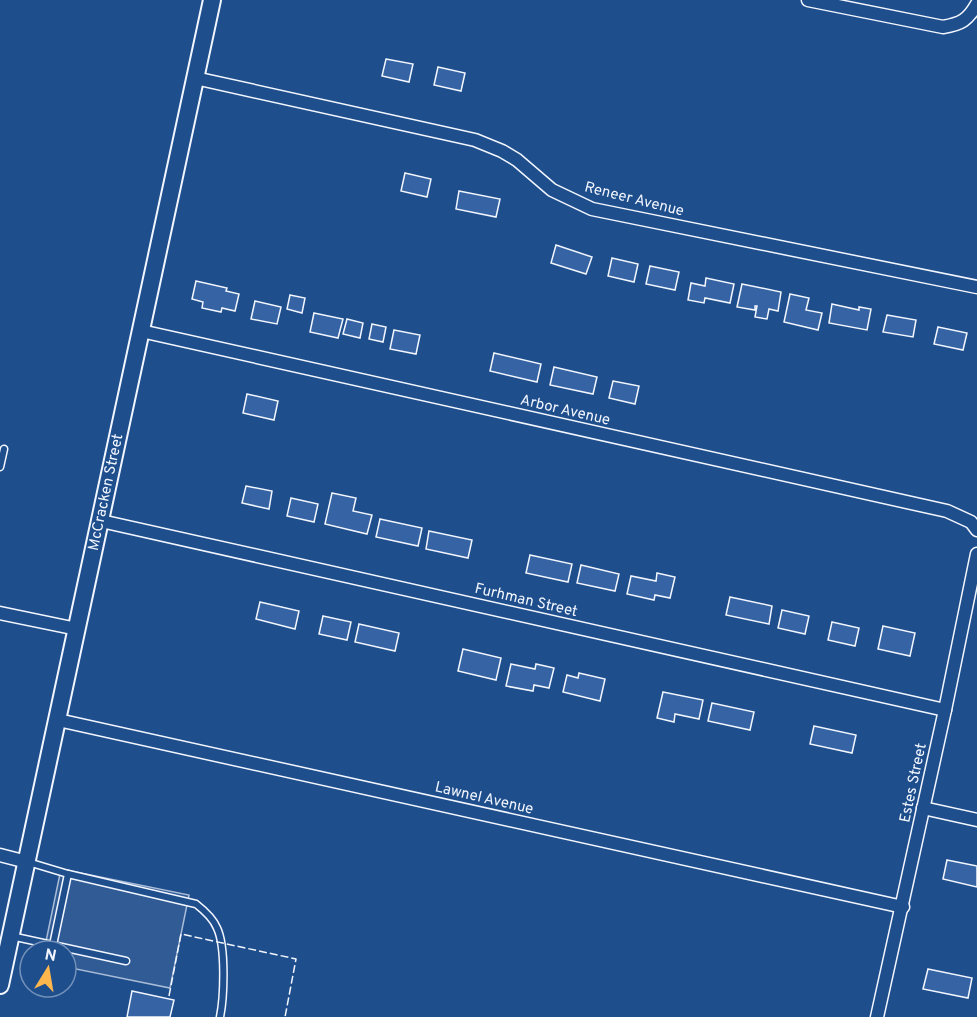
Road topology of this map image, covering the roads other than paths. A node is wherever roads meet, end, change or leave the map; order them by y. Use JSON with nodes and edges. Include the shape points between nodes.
{"nodes":[{"id":1,"x":212,"y":0,"type":"edge"},
{"id":2,"x":808,"y":0,"type":"edge"},
{"id":3,"x":977,"y":4,"type":"edge"},
{"id":4,"x":195,"y":78,"type":"junction"},
{"id":5,"x":977,"y":288,"type":"edge"},
{"id":6,"x":141,"y":331,"type":"junction"},
{"id":7,"x":4,"y":449,"type":"dead end"},
{"id":8,"x":0,"y":467,"type":"edge"},
{"id":9,"x":101,"y":521,"type":"junction"},
{"id":10,"x":977,"y":530,"type":"edge"},
{"id":11,"x":977,"y":554,"type":"edge"},
{"id":12,"x":973,"y":591,"type":"edge"},
{"id":13,"x":0,"y":613,"type":"edge"},
{"id":14,"x":77,"y":629,"type":"junction"},
{"id":15,"x":945,"y":710,"type":"junction"},
{"id":16,"x":58,"y":720,"type":"junction"},
{"id":17,"x":924,"y":808,"type":"junction"},
{"id":18,"x":977,"y":820,"type":"edge"},
{"id":19,"x":0,"y":855,"type":"edge"},
{"id":20,"x":27,"y":862,"type":"junction"},
{"id":21,"x":68,"y":874,"type":"junction"},
{"id":22,"x":903,"y":907,"type":"junction"},
{"id":23,"x":10,"y":936,"type":"junction"},
{"id":24,"x":24,"y":939,"type":"edge"},
{"id":25,"x":54,"y":939,"type":"edge"},
{"id":26,"x":78,"y":950,"type":"edge"},
{"id":27,"x":126,"y":961,"type":"dead end"},
{"id":28,"x":0,"y":985,"type":"edge"},
{"id":29,"x":220,"y":1017,"type":"edge"},
{"id":30,"x":877,"y":1017,"type":"edge"}],
"edges":[{"from":1,"to":4,"type":"street","name":"McCracken Street"},
{"from":2,"to":3,"type":"street","via":[[943,27],[959,24]]},
{"from":4,"to":5,"type":"street","name":"Reneer Avenue","via":[[475,140],[517,160],[552,190],[592,208]]},
{"from":4,"to":6,"type":"street","name":"McCracken Street"},
{"from":6,"to":9,"type":"street","name":"McCracken Street"},
{"from":6,"to":10,"type":"street","name":"Arbor Avenue","via":[[946,512],[971,522]]},
{"from":7,"to":8,"type":"lane"},
{"from":9,"to":14,"type":"street","name":"McCracken Street"},
{"from":9,"to":15,"type":"street","name":"Furhman Street"},
{"from":11,"to":12,"type":"street","name":"Estes Street"},
{"from":12,"to":15,"type":"street","name":"Estes Street"},
{"from":13,"to":14,"type":"street"},
{"from":14,"to":16,"type":"street","name":"McCracken Street"},
{"from":15,"to":17,"type":"street","name":"Estes Street"},
{"from":16,"to":20,"type":"street","name":"McCracken Street"},
{"from":16,"to":22,"type":"street","name":"Lawnel Avenue"},
{"from":17,"to":18,"type":"street"},
{"from":17,"to":22,"type":"street","name":"Estes Street"},
{"from":19,"to":20,"type":"street"},
{"from":20,"to":21,"type":"lane"},
{"from":20,"to":23,"type":"street","name":"McCracken Street"},
{"from":21,"to":25,"type":"lane"},
{"from":21,"to":29,"type":"lane","via":[[196,904],[208,913],[218,929],[223,954]]},
{"from":22,"to":30,"type":"street","name":"Estes Street"},
{"from":23,"to":24,"type":"lane"},
{"from":23,"to":28,"type":"street","name":"McCracken Street"},
{"from":26,"to":27,"type":"lane"}]}
